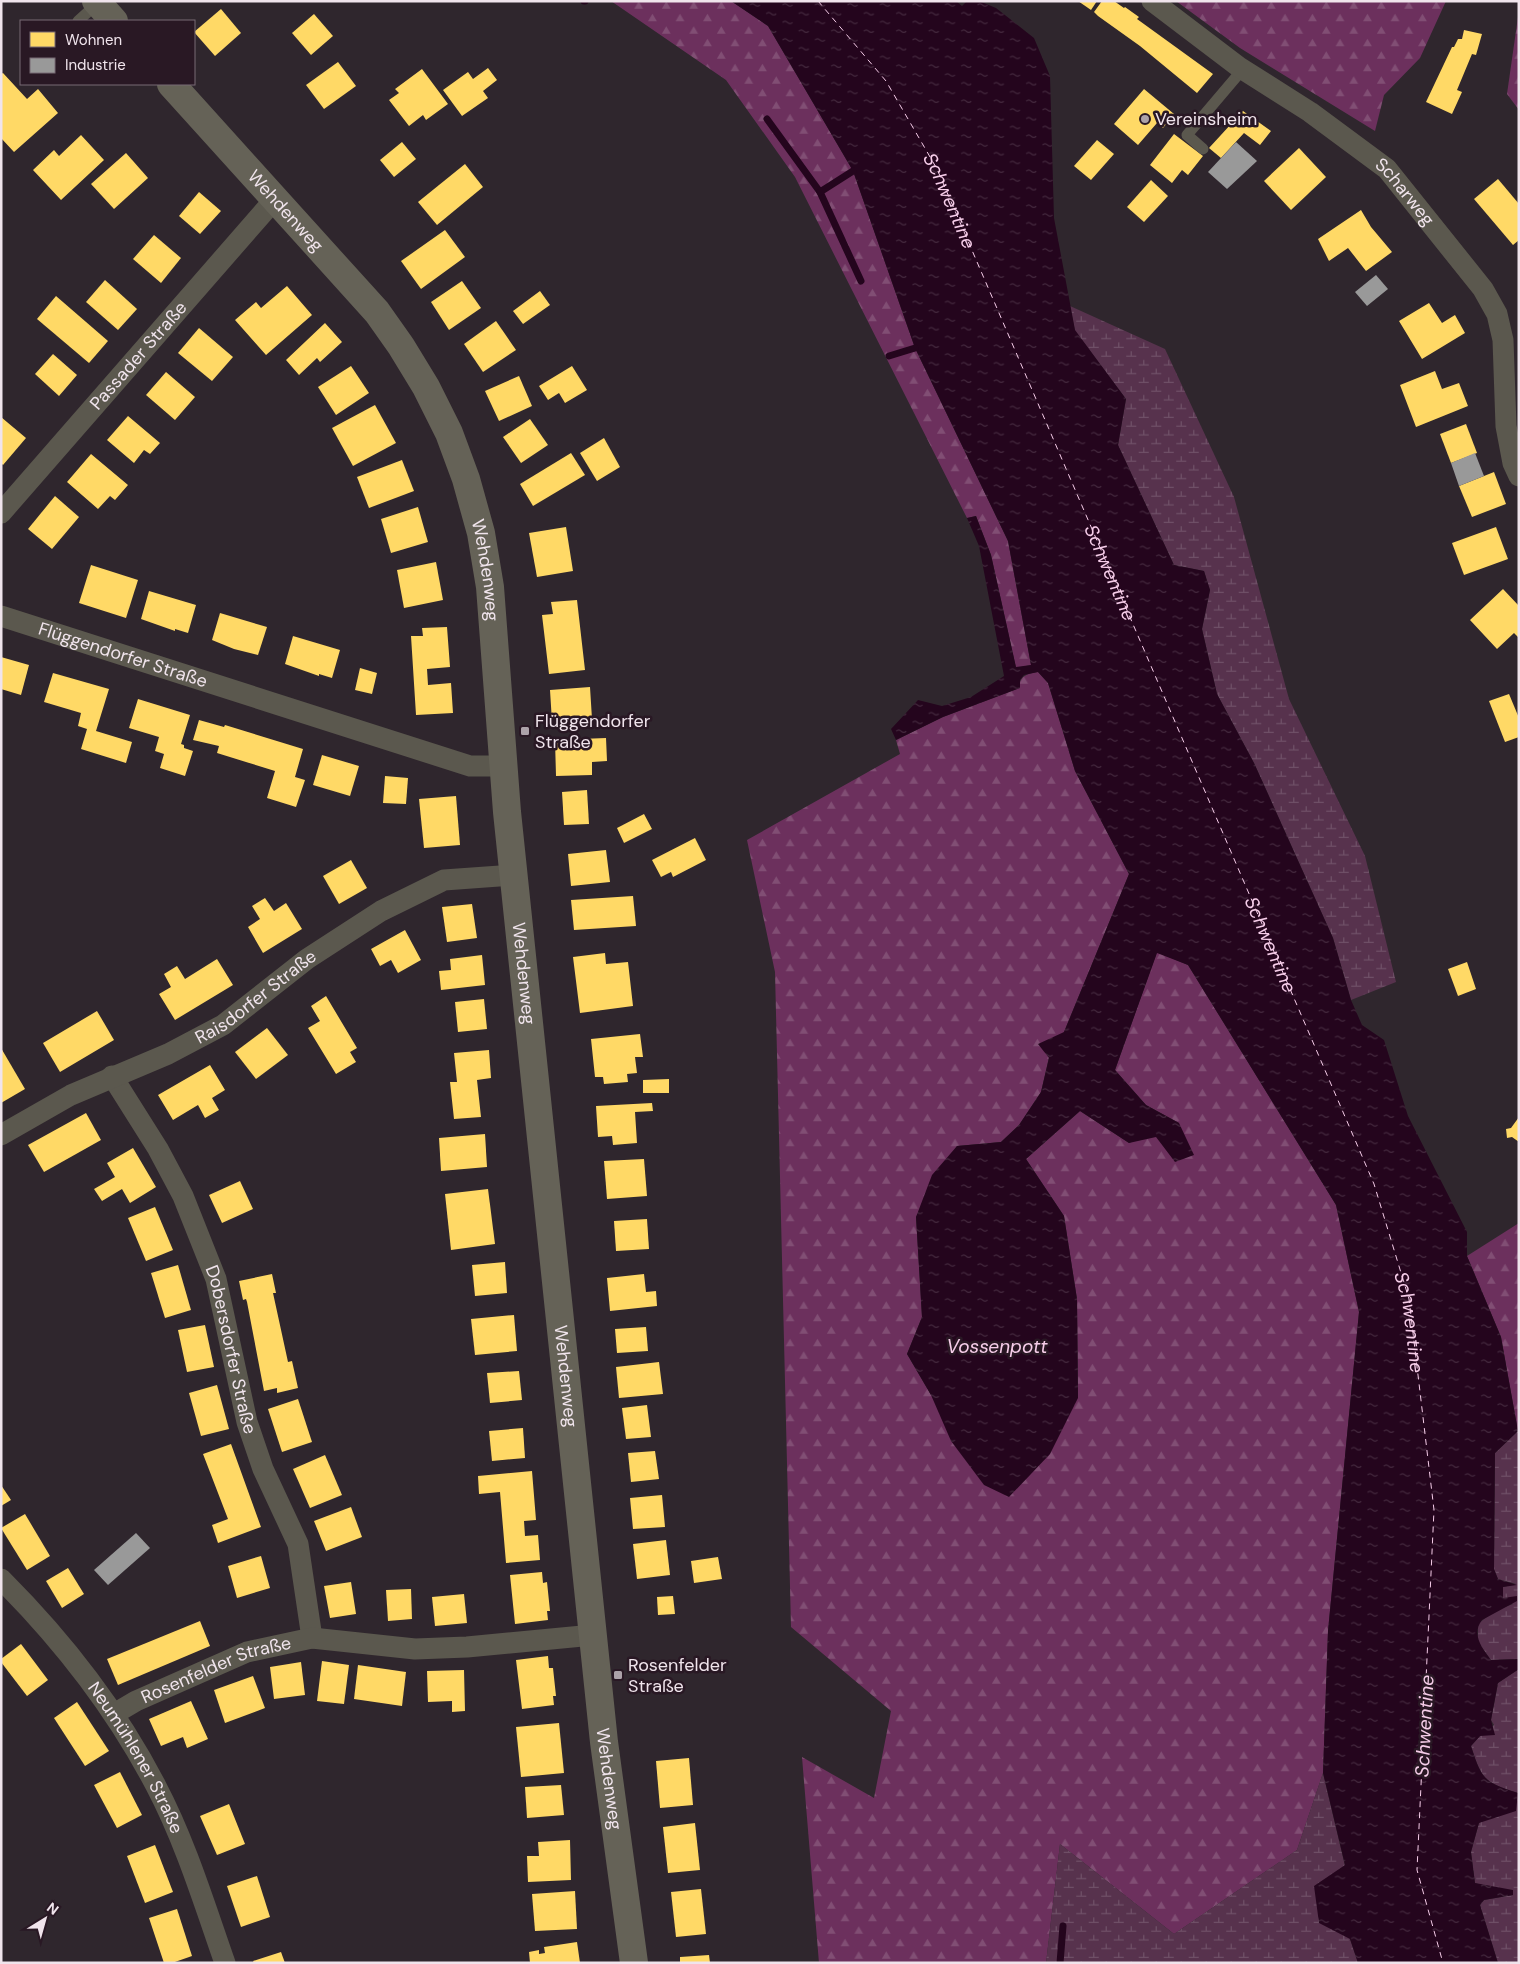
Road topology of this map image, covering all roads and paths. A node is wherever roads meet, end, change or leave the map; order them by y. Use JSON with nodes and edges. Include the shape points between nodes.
{"nodes":[{"id":1,"x":1152,"y":1,"type":"edge"},
{"id":2,"x":103,"y":8,"type":"edge"},
{"id":3,"x":80,"y":20,"type":"edge"},
{"id":4,"x":1243,"y":69,"type":"junction"},
{"id":5,"x":172,"y":85,"type":"edge"},
{"id":6,"x":1203,"y":149,"type":"dead end"},
{"id":7,"x":275,"y":199,"type":"junction"},
{"id":8,"x":1519,"y":476,"type":"edge"},
{"id":9,"x":1,"y":513,"type":"edge"},
{"id":10,"x":1,"y":616,"type":"edge"},
{"id":11,"x":502,"y":766,"type":"junction"},
{"id":12,"x":514,"y":875,"type":"junction"},
{"id":13,"x":112,"y":1076,"type":"junction"},
{"id":14,"x":1,"y":1136,"type":"edge"},
{"id":15,"x":1,"y":1579,"type":"edge"},
{"id":16,"x":593,"y":1635,"type":"junction"},
{"id":17,"x":312,"y":1638,"type":"junction"},
{"id":18,"x":114,"y":1714,"type":"junction"},
{"id":19,"x":225,"y":1963,"type":"edge"},
{"id":20,"x":634,"y":1963,"type":"edge"}],
"edges":[{"from":1,"to":4,"type":"street","name":"Scharweg"},
{"from":2,"to":3,"type":"lane"},
{"from":4,"to":6,"type":"lane","via":[[1187,135]]},
{"from":4,"to":8,"type":"street","name":"Scharweg","via":[[1310,112],[1386,169],[1483,289],[1497,314],[1503,340],[1506,426],[1513,463]]},
{"from":5,"to":7,"type":"main road","name":"Wehdenweg"},
{"from":7,"to":9,"type":"street","name":"Passader Straße"},
{"from":7,"to":11,"type":"main road","name":"Wehdenweg","via":[[377,312],[426,387],[449,434],[481,533],[490,587]]},
{"from":10,"to":11,"type":"street","name":"Flüggendorfer Straße","via":[[470,766]]},
{"from":11,"to":12,"type":"main road","name":"Wehdenweg"},
{"from":12,"to":13,"type":"street","name":"Raisdorfer Straße","via":[[444,880],[381,911],[307,959],[222,1025],[168,1054]]},
{"from":12,"to":16,"type":"main road","name":"Wehdenweg"},
{"from":13,"to":14,"type":"street","name":"Raisdorfer Straße","via":[[71,1095]]},
{"from":13,"to":17,"type":"street","name":"Dobersdorfer Straße","via":[[158,1149],[183,1196],[207,1253],[216,1279],[247,1422],[263,1469],[298,1544]]},
{"from":15,"to":18,"type":"street","name":"Neumühlener Straße","via":[[42,1620]]},
{"from":16,"to":17,"type":"street","name":"Rosenfelder Straße","via":[[415,1649]]},
{"from":16,"to":20,"type":"main road","name":"Wehdenweg"},
{"from":17,"to":18,"type":"street","name":"Rosenfelder Straße","via":[[247,1652]]},
{"from":18,"to":19,"type":"street","name":"Neumühlener Straße","via":[[168,1811]]}]}
